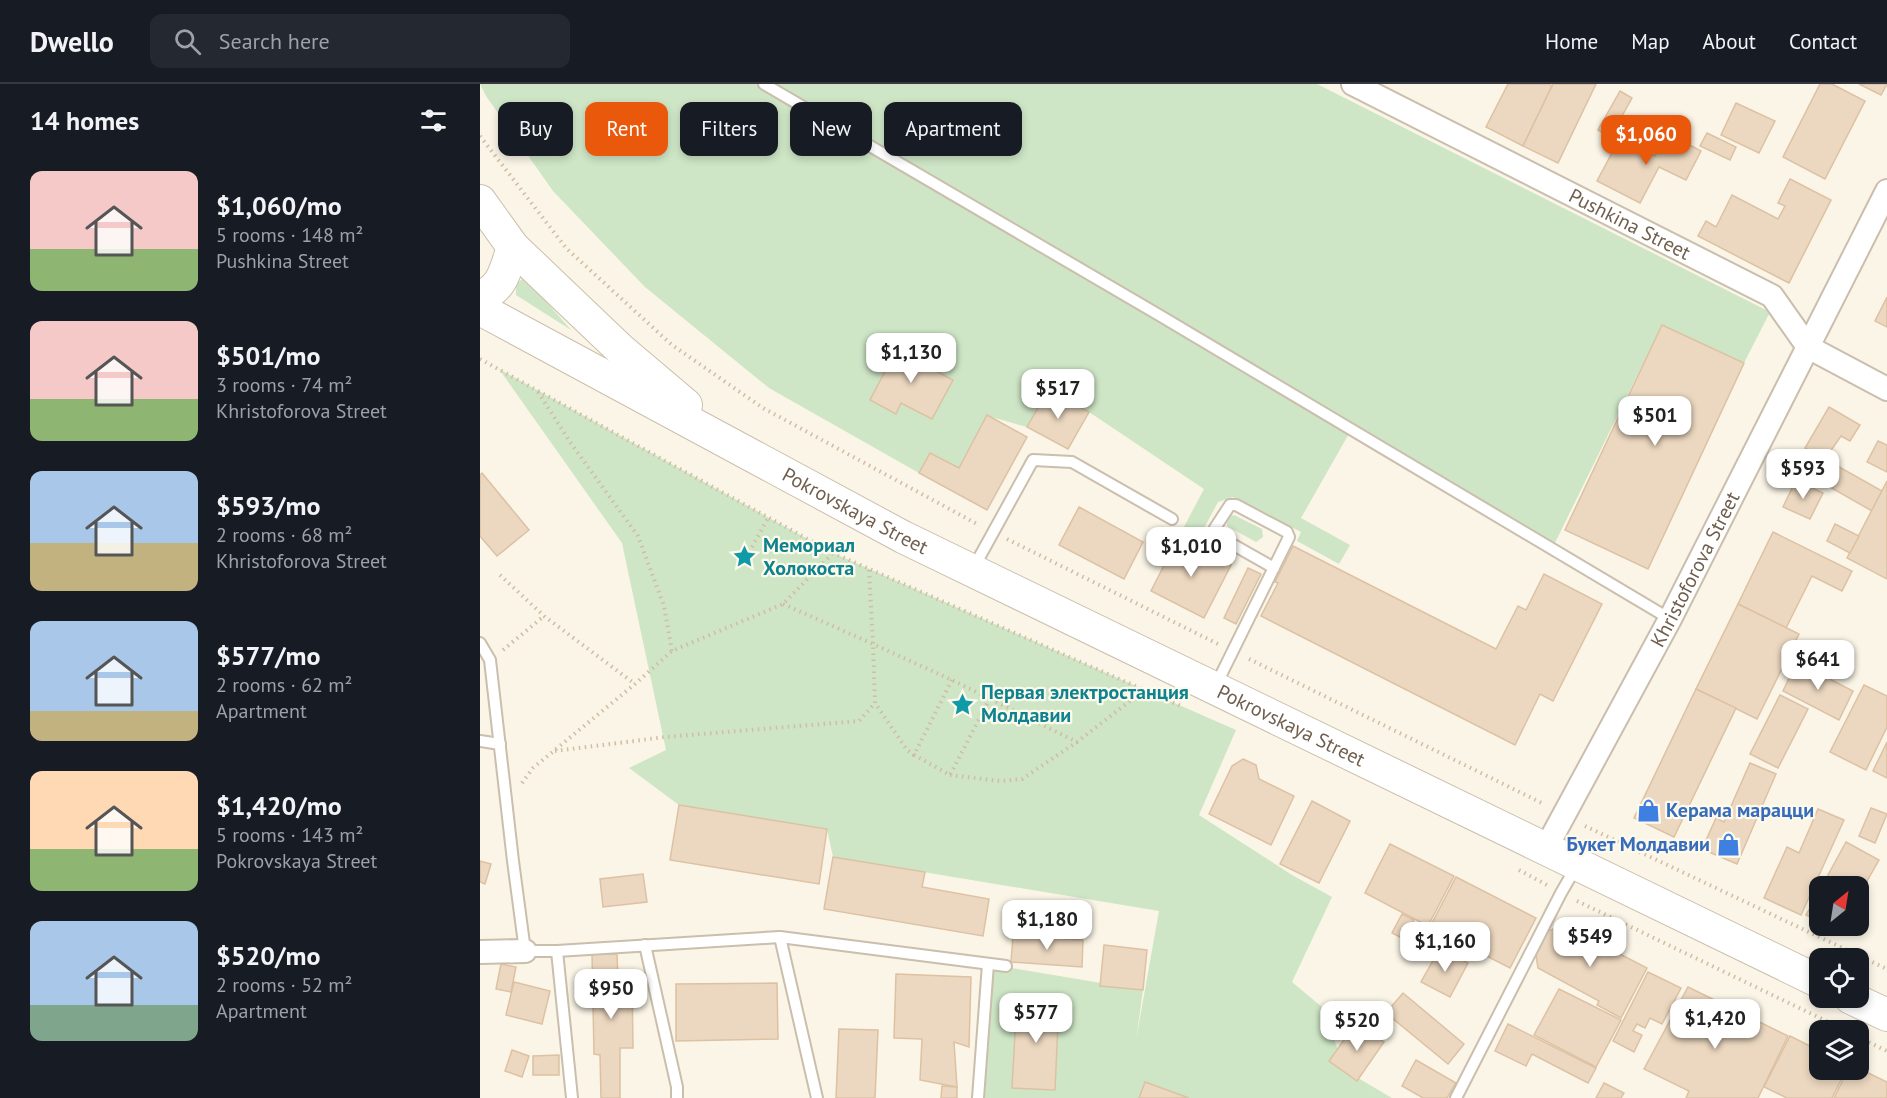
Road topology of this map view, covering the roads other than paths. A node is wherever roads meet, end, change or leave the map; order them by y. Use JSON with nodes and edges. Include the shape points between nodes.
{"nodes":[{"id":1,"x":764,"y":84,"type":"edge"},
{"id":2,"x":1353,"y":84,"type":"edge"},
{"id":3,"x":1887,"y":191,"type":"edge"},
{"id":4,"x":480,"y":201,"type":"edge"},
{"id":5,"x":513,"y":247,"type":"junction"},
{"id":6,"x":480,"y":297,"type":"edge"},
{"id":7,"x":480,"y":309,"type":"edge"},
{"id":8,"x":1808,"y":347,"type":"junction"},
{"id":9,"x":1887,"y":389,"type":"edge"},
{"id":10,"x":735,"y":446,"type":"junction"},
{"id":11,"x":1172,"y":519,"type":"dead end"},
{"id":12,"x":1274,"y":568,"type":"junction"},
{"id":13,"x":972,"y":570,"type":"junction"},
{"id":14,"x":1670,"y":619,"type":"junction"},
{"id":15,"x":480,"y":643,"type":"edge"},
{"id":16,"x":1215,"y":688,"type":"junction"},
{"id":17,"x":480,"y":741,"type":"edge"},
{"id":18,"x":500,"y":744,"type":"junction"},
{"id":19,"x":1546,"y":848,"type":"junction"},
{"id":20,"x":1578,"y":864,"type":"junction"},
{"id":21,"x":780,"y":937,"type":"junction"},
{"id":22,"x":645,"y":945,"type":"junction"},
{"id":23,"x":525,"y":951,"type":"junction"},
{"id":24,"x":557,"y":951,"type":"junction"},
{"id":25,"x":480,"y":952,"type":"edge"},
{"id":26,"x":988,"y":964,"type":"junction"},
{"id":27,"x":1006,"y":966,"type":"dead end"},
{"id":28,"x":1809,"y":977,"type":"edge"},
{"id":29,"x":1869,"y":1006,"type":"edge"},
{"id":30,"x":1887,"y":1015,"type":"edge"},
{"id":31,"x":572,"y":1098,"type":"edge"},
{"id":32,"x":677,"y":1098,"type":"edge"},
{"id":33,"x":817,"y":1098,"type":"edge"},
{"id":34,"x":978,"y":1098,"type":"edge"},
{"id":35,"x":1456,"y":1098,"type":"edge"}],
"edges":[{"from":1,"to":14,"type":"lane"},
{"from":2,"to":8,"type":"street","name":"Pushkina Street","via":[[1772,296]]},
{"from":3,"to":8,"type":"street","name":"Khristoforova Street"},
{"from":4,"to":5,"type":"main road","name":"Pokrovskaya Street"},
{"from":5,"to":6,"type":"main road","via":[[502,281]]},
{"from":5,"to":10,"type":"main road","name":"Pokrovskaya Street","via":[[621,350]]},
{"from":7,"to":10,"type":"main road","name":"Pokrovskaya Street"},
{"from":8,"to":9,"type":"street","name":"Pushkina Street"},
{"from":8,"to":14,"type":"street","name":"Khristoforova Street"},
{"from":10,"to":13,"type":"main road","name":"Pokrovskaya Street"},
{"from":11,"to":13,"type":"lane","via":[[1072,462],[1033,460]]},
{"from":12,"to":12,"type":"lane","via":[[1288,539],[1287,532],[1230,505],[1215,528],[1216,535]]},
{"from":12,"to":16,"type":"lane"},
{"from":13,"to":16,"type":"main road","name":"Pokrovskaya Street"},
{"from":14,"to":19,"type":"street","name":"Khristoforova Street"},
{"from":15,"to":18,"type":"lane","via":[[490,660]]},
{"from":16,"to":19,"type":"main road","name":"Pokrovskaya Street"},
{"from":17,"to":18,"type":"lane"},
{"from":18,"to":23,"type":"lane"},
{"from":19,"to":20,"type":"main road","name":"Pokrovskaya Street"},
{"from":20,"to":28,"type":"main road","name":"Pokrovskaya Street"},
{"from":20,"to":35,"type":"lane"},
{"from":21,"to":22,"type":"lane"},
{"from":21,"to":26,"type":"lane"},
{"from":21,"to":33,"type":"lane"},
{"from":22,"to":24,"type":"lane"},
{"from":22,"to":32,"type":"lane"},
{"from":23,"to":24,"type":"lane"},
{"from":23,"to":25,"type":"street"},
{"from":24,"to":31,"type":"lane"},
{"from":26,"to":27,"type":"lane"},
{"from":26,"to":34,"type":"lane"},
{"from":29,"to":30,"type":"main road"}]}
